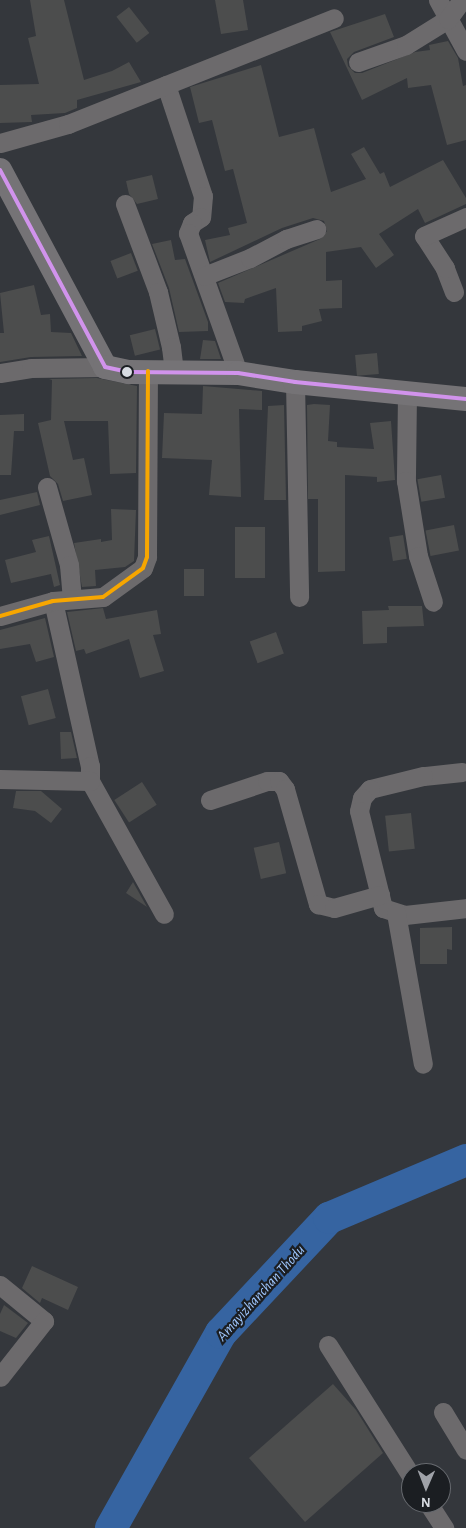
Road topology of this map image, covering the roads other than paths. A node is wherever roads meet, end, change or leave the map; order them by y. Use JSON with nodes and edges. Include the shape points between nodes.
{"nodes":[{"id":1,"x":438,"y":0,"type":"edge"},
{"id":2,"x":462,"y":0,"type":"edge"},
{"id":3,"x":334,"y":18,"type":"dead end"},
{"id":4,"x":448,"y":19,"type":"junction"},
{"id":5,"x":466,"y":51,"type":"edge"},
{"id":6,"x":358,"y":62,"type":"dead end"},
{"id":7,"x":166,"y":85,"type":"junction"},
{"id":8,"x":0,"y":143,"type":"edge"},
{"id":9,"x":1,"y":176,"type":"edge"},
{"id":10,"x":125,"y":204,"type":"dead end"},
{"id":11,"x":466,"y":217,"type":"edge"},
{"id":12,"x":316,"y":229,"type":"dead end"},
{"id":13,"x":204,"y":276,"type":"junction"},
{"id":14,"x":454,"y":292,"type":"dead end"},
{"id":15,"x":105,"y":367,"type":"junction"},
{"id":16,"x":148,"y":372,"type":"junction"},
{"id":17,"x":0,"y":373,"type":"edge"},
{"id":18,"x":174,"y":373,"type":"junction"},
{"id":19,"x":238,"y":373,"type":"junction"},
{"id":20,"x":295,"y":382,"type":"junction"},
{"id":21,"x":407,"y":393,"type":"junction"},
{"id":22,"x":466,"y":399,"type":"edge"},
{"id":23,"x":47,"y":487,"type":"dead end"},
{"id":24,"x":299,"y":597,"type":"dead end"},
{"id":25,"x":72,"y":599,"type":"junction"},
{"id":26,"x":53,"y":601,"type":"junction"},
{"id":27,"x":433,"y":602,"type":"dead end"},
{"id":28,"x":0,"y":616,"type":"edge"},
{"id":29,"x":462,"y":772,"type":"dead end"},
{"id":30,"x":0,"y":779,"type":"edge"},
{"id":31,"x":90,"y":781,"type":"junction"},
{"id":32,"x":210,"y":800,"type":"dead end"},
{"id":33,"x":380,"y":895,"type":"junction"},
{"id":34,"x":466,"y":908,"type":"edge"},
{"id":35,"x":396,"y":913,"type":"junction"},
{"id":36,"x":164,"y":914,"type":"dead end"},
{"id":37,"x":423,"y":1064,"type":"dead end"},
{"id":38,"x":0,"y":1285,"type":"edge"},
{"id":39,"x":328,"y":1345,"type":"dead end"},
{"id":40,"x":0,"y":1377,"type":"edge"},
{"id":41,"x":444,"y":1412,"type":"dead end"},
{"id":42,"x":466,"y":1450,"type":"edge"},
{"id":43,"x":403,"y":1463,"type":"edge"},
{"id":44,"x":434,"y":1513,"type":"edge"},
{"id":45,"x":444,"y":1528,"type":"edge"}],
"edges":[{"from":1,"to":4,"type":"street"},
{"from":2,"to":4,"type":"street"},
{"from":3,"to":7,"type":"street"},
{"from":4,"to":5,"type":"street"},
{"from":4,"to":6,"type":"street","via":[[406,45]]},
{"from":7,"to":8,"type":"street","via":[[68,124]]},
{"from":7,"to":13,"type":"street","via":[[203,196],[201,217],[192,223],[188,233]]},
{"from":9,"to":15,"type":"main road"},
{"from":10,"to":18,"type":"street","via":[[158,292]]},
{"from":11,"to":14,"type":"street","via":[[424,236],[445,268]]},
{"from":12,"to":13,"type":"street"},
{"from":13,"to":19,"type":"street"},
{"from":15,"to":16,"type":"main road"},
{"from":15,"to":17,"type":"street","via":[[31,368]]},
{"from":16,"to":18,"type":"main road"},
{"from":16,"to":25,"type":"street","via":[[147,558],[143,568],[103,597]]},
{"from":18,"to":19,"type":"main road"},
{"from":19,"to":20,"type":"main road"},
{"from":20,"to":21,"type":"main road"},
{"from":20,"to":24,"type":"street"},
{"from":21,"to":22,"type":"main road"},
{"from":21,"to":27,"type":"street","via":[[406,481],[418,556]]},
{"from":23,"to":25,"type":"street","via":[[69,565]]},
{"from":25,"to":26,"type":"street"},
{"from":26,"to":28,"type":"street"},
{"from":26,"to":31,"type":"street","via":[[90,766]]},
{"from":29,"to":33,"type":"street","via":[[385,784],[370,789],[362,798],[361,826]]},
{"from":30,"to":31,"type":"street"},
{"from":31,"to":36,"type":"street"},
{"from":32,"to":33,"type":"street","via":[[267,781],[279,781],[285,790],[318,904],[334,908]]},
{"from":33,"to":35,"type":"street","via":[[383,908]]},
{"from":34,"to":35,"type":"street"},
{"from":35,"to":37,"type":"street"},
{"from":38,"to":40,"type":"street","via":[[44,1321]]},
{"from":39,"to":43,"type":"street"},
{"from":41,"to":42,"type":"street"},
{"from":44,"to":45,"type":"street"}]}
